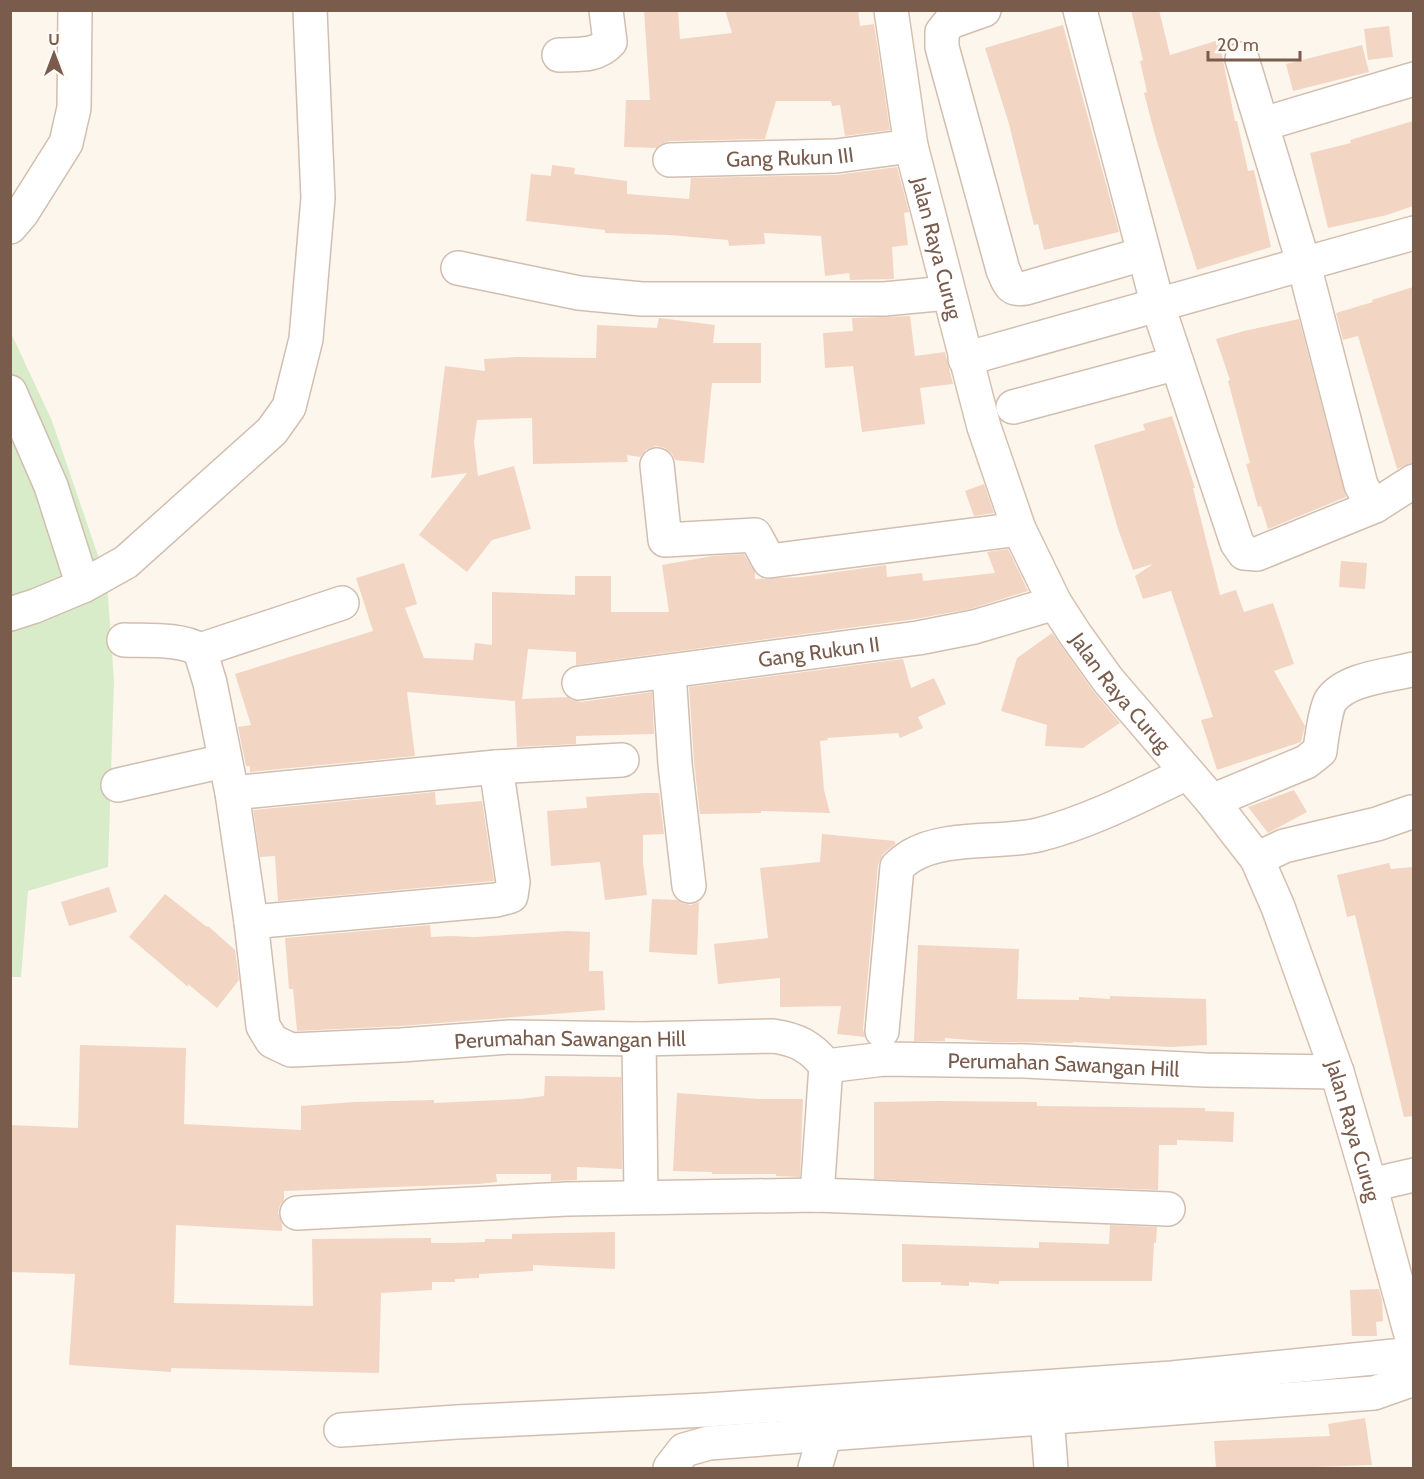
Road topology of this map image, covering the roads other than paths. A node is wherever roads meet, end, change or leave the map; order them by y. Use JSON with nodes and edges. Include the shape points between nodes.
{"nodes":[{"id":1,"x":75,"y":10,"type":"edge"},
{"id":2,"x":310,"y":10,"type":"edge"},
{"id":3,"x":606,"y":10,"type":"edge"},
{"id":4,"x":891,"y":10,"type":"edge"},
{"id":5,"x":984,"y":10,"type":"edge"},
{"id":6,"x":1080,"y":10,"type":"edge"},
{"id":7,"x":560,"y":55,"type":"dead end"},
{"id":8,"x":1242,"y":59,"type":"dead end"},
{"id":9,"x":1413,"y":79,"type":"edge"},
{"id":10,"x":1263,"y":124,"type":"junction"},
{"id":11,"x":911,"y":146,"type":"junction"},
{"id":12,"x":670,"y":160,"type":"dead end"},
{"id":13,"x":10,"y":227,"type":"edge"},
{"id":14,"x":1413,"y":233,"type":"edge"},
{"id":15,"x":1143,"y":254,"type":"junction"},
{"id":16,"x":1304,"y":265,"type":"junction"},
{"id":17,"x":458,"y":268,"type":"dead end"},
{"id":18,"x":948,"y":293,"type":"junction"},
{"id":19,"x":1158,"y":306,"type":"junction"},
{"id":20,"x":965,"y":359,"type":"junction"},
{"id":21,"x":1177,"y":363,"type":"junction"},
{"id":22,"x":10,"y":392,"type":"edge"},
{"id":23,"x":1013,"y":407,"type":"dead end"},
{"id":24,"x":657,"y":465,"type":"dead end"},
{"id":25,"x":1413,"y":481,"type":"edge"},
{"id":26,"x":1375,"y":506,"type":"junction"},
{"id":27,"x":1019,"y":529,"type":"junction"},
{"id":28,"x":83,"y":586,"type":"junction"},
{"id":29,"x":342,"y":603,"type":"dead end"},
{"id":30,"x":1055,"y":603,"type":"junction"},
{"id":31,"x":10,"y":614,"type":"edge"},
{"id":32,"x":124,"y":640,"type":"dead end"},
{"id":33,"x":200,"y":650,"type":"junction"},
{"id":34,"x":1413,"y":669,"type":"edge"},
{"id":35,"x":669,"y":672,"type":"junction"},
{"id":36,"x":579,"y":683,"type":"dead end"},
{"id":37,"x":224,"y":760,"type":"junction"},
{"id":38,"x":622,"y":760,"type":"dead end"},
{"id":39,"x":496,"y":767,"type":"junction"},
{"id":40,"x":1187,"y":773,"type":"junction"},
{"id":41,"x":118,"y":785,"type":"dead end"},
{"id":42,"x":232,"y":793,"type":"junction"},
{"id":43,"x":1212,"y":801,"type":"junction"},
{"id":44,"x":1411,"y":812,"type":"dead end"},
{"id":45,"x":1257,"y":859,"type":"junction"},
{"id":46,"x":689,"y":886,"type":"dead end"},
{"id":47,"x":251,"y":922,"type":"junction"},
{"id":48,"x":882,"y":1030,"type":"dead end"},
{"id":49,"x":639,"y":1039,"type":"junction"},
{"id":50,"x":826,"y":1066,"type":"junction"},
{"id":51,"x":1337,"y":1072,"type":"junction"},
{"id":52,"x":1413,"y":1175,"type":"edge"},
{"id":53,"x":1370,"y":1185,"type":"junction"},
{"id":54,"x":641,"y":1196,"type":"junction"},
{"id":55,"x":817,"y":1196,"type":"junction"},
{"id":56,"x":1168,"y":1209,"type":"dead end"},
{"id":57,"x":297,"y":1213,"type":"dead end"},
{"id":58,"x":1413,"y":1347,"type":"edge"},
{"id":59,"x":1413,"y":1354,"type":"edge"},
{"id":60,"x":1413,"y":1379,"type":"edge"},
{"id":61,"x":1047,"y":1417,"type":"junction"},
{"id":62,"x":341,"y":1430,"type":"dead end"},
{"id":63,"x":825,"y":1434,"type":"junction"},
{"id":64,"x":670,"y":1468,"type":"edge"},
{"id":65,"x":815,"y":1468,"type":"edge"},
{"id":66,"x":1051,"y":1468,"type":"edge"}],
"edges":[{"from":1,"to":13,"type":"street","via":[[74,108],[66,143]]},
{"from":2,"to":28,"type":"street","via":[[318,198],[306,339],[289,407],[272,431],[126,562]]},
{"from":3,"to":7,"type":"street","via":[[610,42],[604,49],[594,54]]},
{"from":4,"to":11,"type":"street","name":"Jalan Raya Curug"},
{"from":5,"to":15,"type":"street","via":[[950,22],[942,32],[942,47],[1010,286],[1016,290],[1026,288]]},
{"from":6,"to":15,"type":"street"},
{"from":8,"to":10,"type":"street"},
{"from":9,"to":10,"type":"street"},
{"from":10,"to":16,"type":"street"},
{"from":11,"to":12,"type":"street","name":"Gang Rukun III","via":[[836,156]]},
{"from":11,"to":18,"type":"street","name":"Jalan Raya Curug"},
{"from":14,"to":16,"type":"street"},
{"from":15,"to":19,"type":"street"},
{"from":16,"to":19,"type":"street"},
{"from":16,"to":26,"type":"street","via":[[1361,485]]},
{"from":17,"to":18,"type":"street","via":[[579,293],[642,299],[884,299]]},
{"from":18,"to":20,"type":"street","name":"Jalan Raya Curug"},
{"from":19,"to":20,"type":"street"},
{"from":19,"to":21,"type":"street"},
{"from":20,"to":27,"type":"street","name":"Jalan Raya Curug"},
{"from":21,"to":23,"type":"street"},
{"from":21,"to":26,"type":"street","via":[[1237,543],[1244,553],[1257,554]]},
{"from":22,"to":28,"type":"street","via":[[51,486]]},
{"from":24,"to":27,"type":"street","via":[[665,540],[755,535],[769,561]]},
{"from":25,"to":26,"type":"street"},
{"from":27,"to":30,"type":"street","name":"Jalan Raya Curug"},
{"from":28,"to":31,"type":"street"},
{"from":29,"to":33,"type":"street"},
{"from":30,"to":35,"type":"street","name":"Gang Rukun II","via":[[974,627],[918,638]]},
{"from":30,"to":40,"type":"street","name":"Jalan Raya Curug","via":[[1108,680]]},
{"from":32,"to":33,"type":"street","via":[[177,642]]},
{"from":33,"to":37,"type":"street","name":"Perumahan Sawangan Hill"},
{"from":34,"to":43,"type":"street","via":[[1358,681],[1342,690],[1329,702],[1320,751],[1306,762]]},
{"from":35,"to":36,"type":"street","name":"Gang Rukun II"},
{"from":35,"to":46,"type":"street"},
{"from":37,"to":41,"type":"street"},
{"from":37,"to":42,"type":"street","name":"Perumahan Sawangan Hill"},
{"from":38,"to":39,"type":"street"},
{"from":39,"to":42,"type":"street"},
{"from":39,"to":47,"type":"street","via":[[513,882],[511,896]]},
{"from":40,"to":43,"type":"street","name":"Jalan Raya Curug"},
{"from":40,"to":48,"type":"street","via":[[1100,814],[1038,835],[934,847],[912,855],[897,867]]},
{"from":42,"to":47,"type":"street","name":"Perumahan Sawangan Hill"},
{"from":43,"to":45,"type":"street","name":"Jalan Raya Curug"},
{"from":44,"to":45,"type":"street","via":[[1284,846]]},
{"from":45,"to":51,"type":"street","name":"Jalan Raya Curug"},
{"from":47,"to":49,"type":"street","name":"Perumahan Sawangan Hill","via":[[263,1026],[272,1041],[291,1050],[510,1037]]},
{"from":49,"to":50,"type":"street","name":"Perumahan Sawangan Hill","via":[[790,1038],[817,1054]]},
{"from":49,"to":54,"type":"street"},
{"from":50,"to":51,"type":"street","name":"Perumahan Sawangan Hill","via":[[884,1059]]},
{"from":50,"to":55,"type":"street"},
{"from":51,"to":53,"type":"street","name":"Jalan Raya Curug"},
{"from":52,"to":53,"type":"street"},
{"from":53,"to":58,"type":"street","name":"Jalan Raya Curug"},
{"from":54,"to":55,"type":"street"},
{"from":54,"to":57,"type":"street"},
{"from":55,"to":56,"type":"street"},
{"from":59,"to":62,"type":"street","via":[[1172,1378]]},
{"from":60,"to":61,"type":"street","via":[[1374,1393]]},
{"from":61,"to":63,"type":"street"},
{"from":61,"to":66,"type":"street"},
{"from":63,"to":64,"type":"street","via":[[709,1443],[684,1450]]},
{"from":63,"to":65,"type":"street"}]}
